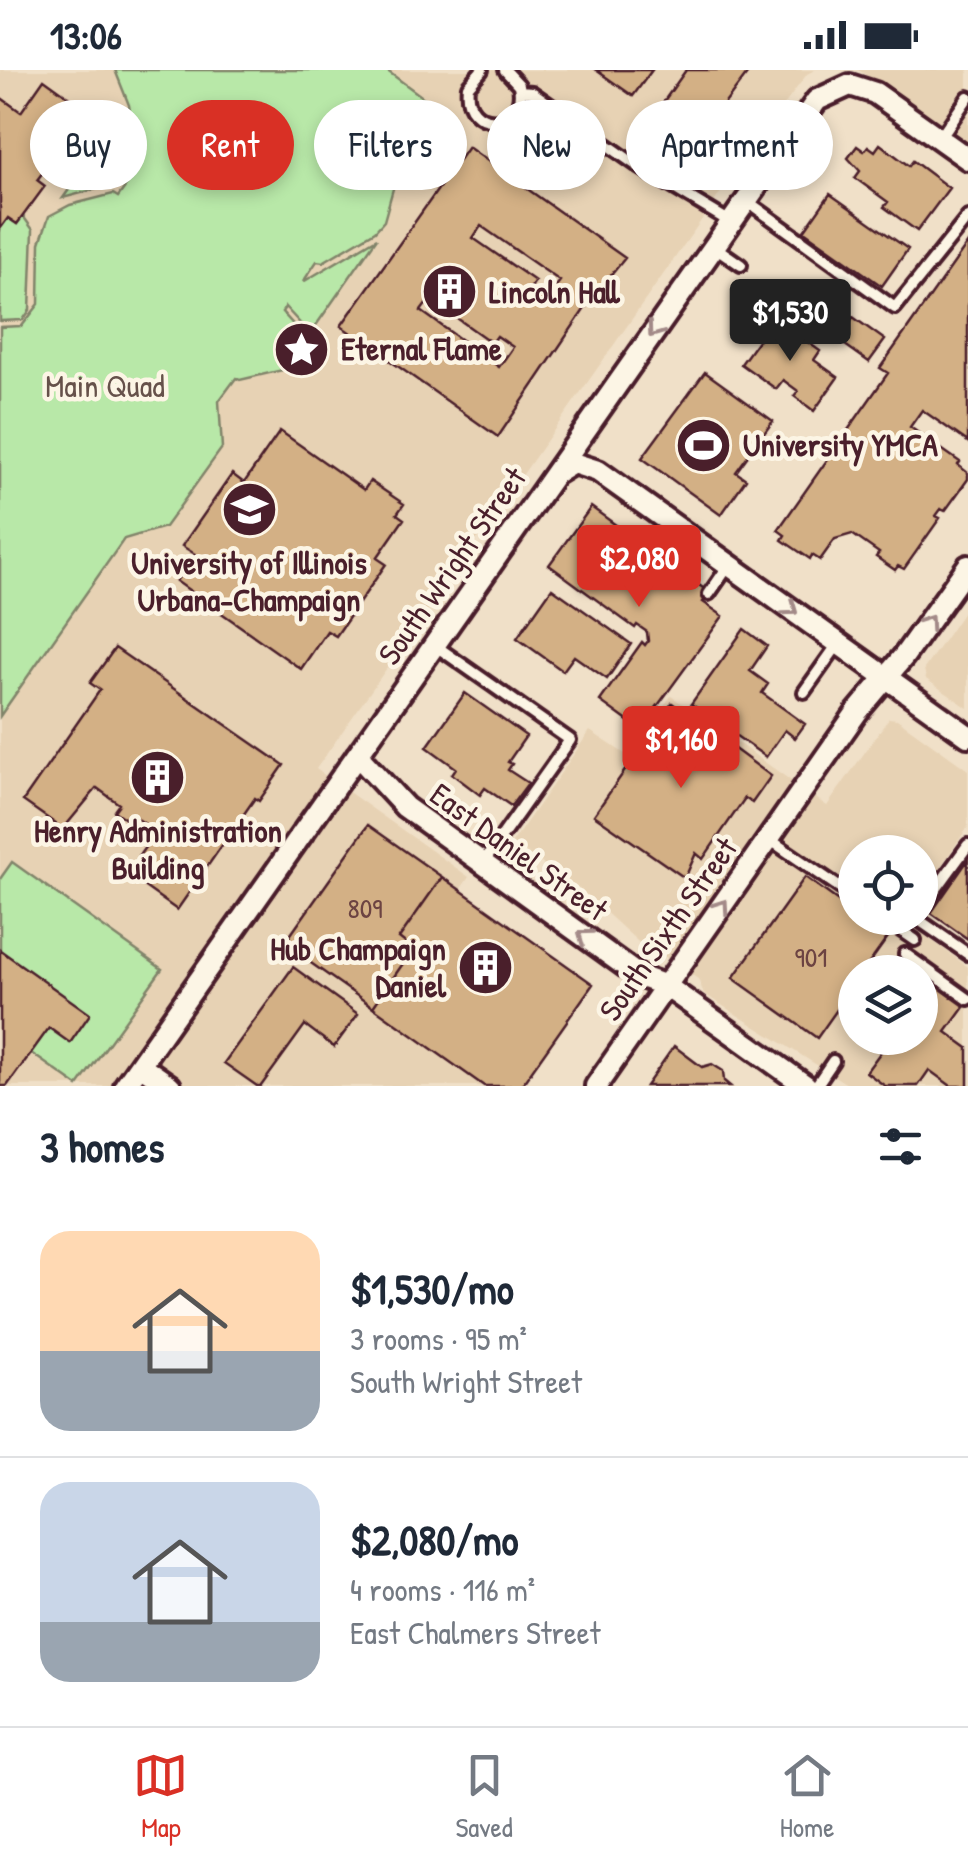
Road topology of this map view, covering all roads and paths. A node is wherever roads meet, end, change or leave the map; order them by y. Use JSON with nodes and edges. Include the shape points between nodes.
{"nodes":[{"id":1,"x":482,"y":70,"type":"edge"},
{"id":2,"x":505,"y":70,"type":"edge"},
{"id":3,"x":520,"y":91,"type":"junction"},
{"id":4,"x":968,"y":96,"type":"edge"},
{"id":5,"x":940,"y":138,"type":"junction"},
{"id":6,"x":968,"y":159,"type":"edge"},
{"id":7,"x":746,"y":200,"type":"junction"},
{"id":8,"x":968,"y":217,"type":"edge"},
{"id":9,"x":732,"y":223,"type":"junction"},
{"id":10,"x":715,"y":247,"type":"junction"},
{"id":11,"x":741,"y":265,"type":"dead end"},
{"id":12,"x":581,"y":434,"type":"junction"},
{"id":13,"x":598,"y":471,"type":"junction"},
{"id":14,"x":554,"y":474,"type":"junction"},
{"id":15,"x":730,"y":565,"type":"junction"},
{"id":16,"x":968,"y":566,"type":"edge"},
{"id":17,"x":709,"y":594,"type":"dead end"},
{"id":18,"x":838,"y":643,"type":"junction"},
{"id":19,"x":432,"y":644,"type":"junction"},
{"id":20,"x":885,"y":677,"type":"junction"},
{"id":21,"x":804,"y":692,"type":"dead end"},
{"id":22,"x":968,"y":736,"type":"edge"},
{"id":23,"x":357,"y":755,"type":"junction"},
{"id":24,"x":768,"y":838,"type":"junction"},
{"id":25,"x":968,"y":844,"type":"edge"},
{"id":26,"x":483,"y":863,"type":"junction"},
{"id":27,"x":838,"y":886,"type":"edge"},
{"id":28,"x":938,"y":886,"type":"edge"},
{"id":29,"x":938,"y":930,"type":"edge"},
{"id":30,"x":908,"y":935,"type":"edge"},
{"id":31,"x":915,"y":940,"type":"dead end"},
{"id":32,"x":906,"y":954,"type":"dead end"},
{"id":33,"x":968,"y":954,"type":"edge"},
{"id":34,"x":666,"y":986,"type":"junction"},
{"id":35,"x":968,"y":999,"type":"edge"},
{"id":36,"x":833,"y":1061,"type":"dead end"},
{"id":37,"x":140,"y":1064,"type":"junction"},
{"id":38,"x":125,"y":1086,"type":"edge"},
{"id":39,"x":170,"y":1086,"type":"edge"},
{"id":40,"x":596,"y":1086,"type":"edge"},
{"id":41,"x":806,"y":1086,"type":"edge"},
{"id":42,"x":816,"y":1086,"type":"edge"}],
"edges":[{"from":1,"to":3,"type":"lane","via":[[467,95],[478,116],[510,116]]},
{"from":2,"to":3,"type":"lane"},
{"from":3,"to":9,"type":"lane","via":[[532,92]]},
{"from":4,"to":5,"type":"lane"},
{"from":5,"to":6,"type":"street"},
{"from":5,"to":7,"type":"street","name":"South Wright Street","via":[[875,92],[850,85],[836,89],[808,111]]},
{"from":7,"to":8,"type":"lane","via":[[895,308]]},
{"from":7,"to":9,"type":"street","name":"South Wright Street"},
{"from":9,"to":10,"type":"street","name":"South Wright Street"},
{"from":10,"to":11,"type":"lane"},
{"from":10,"to":12,"type":"street","name":"South Wright Street","one_way":true},
{"from":12,"to":13,"type":"street"},
{"from":12,"to":14,"type":"street","name":"South Wright Street"},
{"from":13,"to":14,"type":"street","via":[[573,464]]},
{"from":13,"to":15,"type":"street"},
{"from":14,"to":19,"type":"street","name":"South Wright Street"},
{"from":15,"to":17,"type":"lane"},
{"from":15,"to":18,"type":"street","one_way":true},
{"from":20,"to":16,"type":"street","name":"South Sixth Street","one_way":true},
{"from":18,"to":20,"type":"street"},
{"from":18,"to":21,"type":"lane"},
{"from":19,"to":23,"type":"street","name":"South Wright Street"},
{"from":19,"to":26,"type":"lane","via":[[570,740]]},
{"from":20,"to":22,"type":"street"},
{"from":20,"to":24,"type":"street","name":"South Sixth Street"},
{"from":23,"to":26,"type":"street","name":"East Daniel Street","via":[[405,807]]},
{"from":23,"to":37,"type":"street","name":"South Wright Street"},
{"from":24,"to":27,"type":"lane"},
{"from":34,"to":24,"type":"street","name":"South Sixth Street","one_way":true},
{"from":25,"to":28,"type":"lane"},
{"from":34,"to":26,"type":"street","name":"East Daniel Street","one_way":true,"via":[[639,976]]},
{"from":29,"to":33,"type":"lane"},
{"from":30,"to":31,"type":"lane"},
{"from":32,"to":35,"type":"lane"},
{"from":34,"to":40,"type":"street","name":"South Sixth Street"},
{"from":34,"to":41,"type":"street","name":"East Daniel Street"},
{"from":36,"to":42,"type":"lane"},
{"from":37,"to":38,"type":"street","name":"South Wright Street"},
{"from":37,"to":39,"type":"street"}]}
